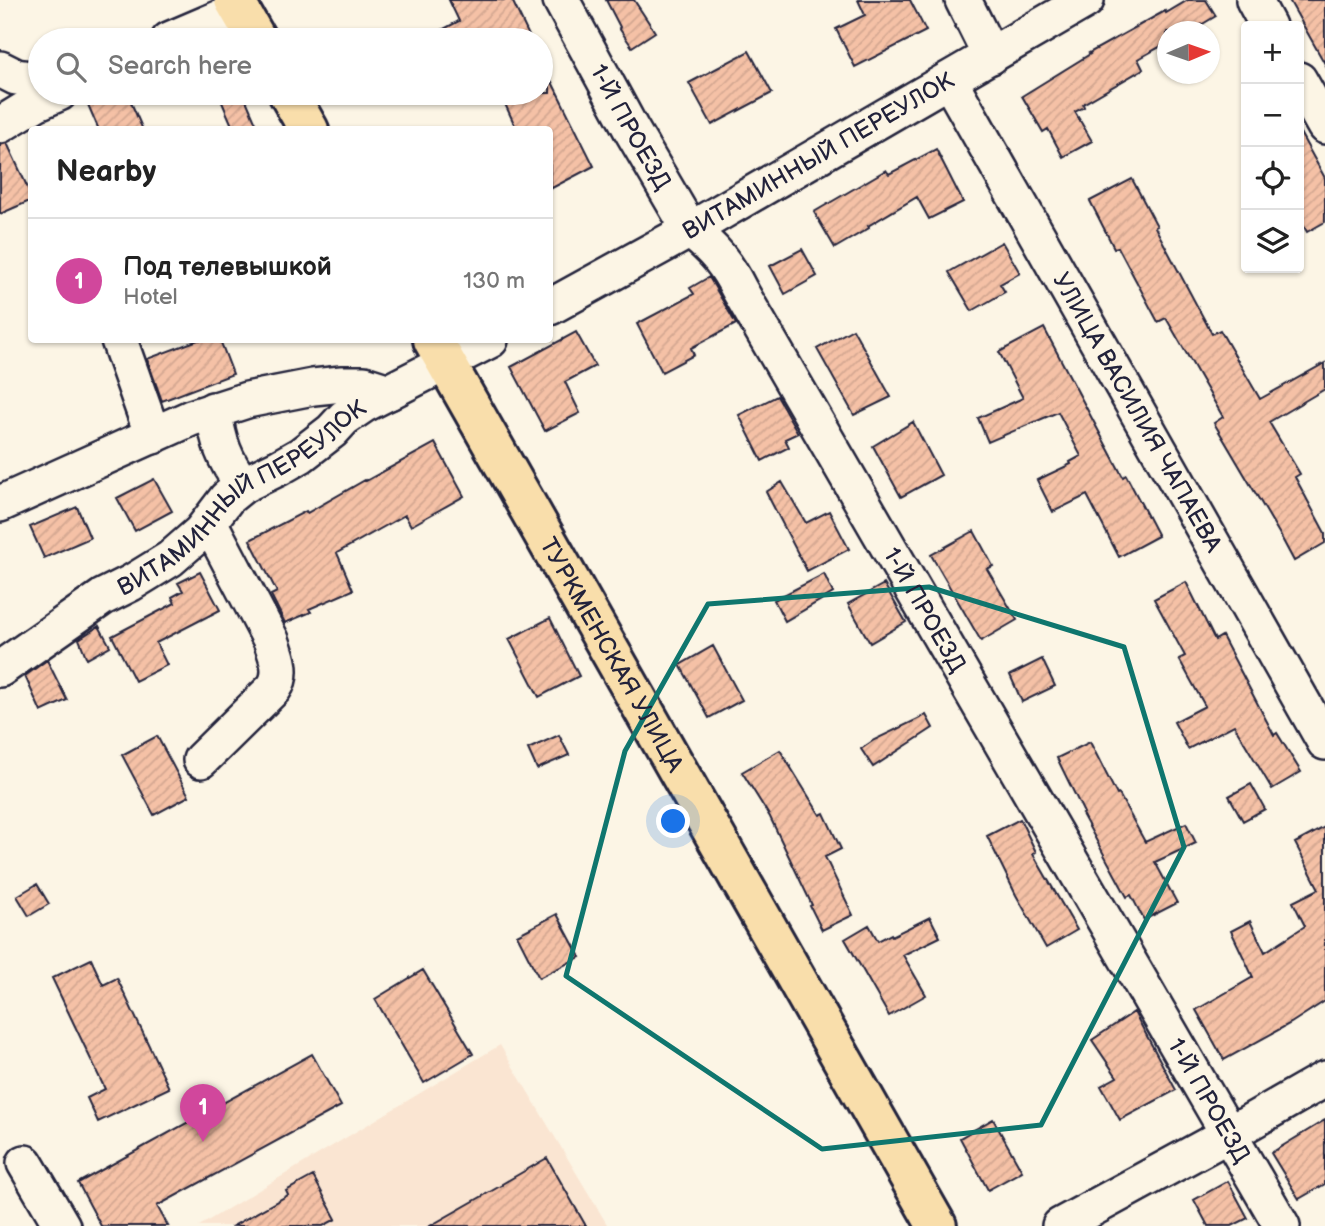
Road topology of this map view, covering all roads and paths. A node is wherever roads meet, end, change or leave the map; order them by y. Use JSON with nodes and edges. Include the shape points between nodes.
{"nodes":[{"id":1,"x":561,"y":0,"type":"edge"},
{"id":2,"x":962,"y":0,"type":"edge"},
{"id":3,"x":1086,"y":0,"type":"edge"},
{"id":4,"x":1254,"y":0,"type":"edge"},
{"id":5,"x":243,"y":17,"type":"edge"},
{"id":6,"x":1266,"y":21,"type":"edge"},
{"id":7,"x":208,"y":28,"type":"edge"},
{"id":8,"x":991,"y":57,"type":"junction"},
{"id":9,"x":0,"y":69,"type":"edge"},
{"id":10,"x":28,"y":78,"type":"edge"},
{"id":11,"x":949,"y":80,"type":"junction"},
{"id":12,"x":1301,"y":84,"type":"edge"},
{"id":13,"x":33,"y":105,"type":"edge"},
{"id":14,"x":295,"y":105,"type":"edge"},
{"id":15,"x":0,"y":125,"type":"edge"},
{"id":16,"x":307,"y":126,"type":"edge"},
{"id":17,"x":1325,"y":126,"type":"edge"},
{"id":18,"x":690,"y":230,"type":"junction"},
{"id":19,"x":553,"y":305,"type":"edge"},
{"id":20,"x":121,"y":343,"type":"edge"},
{"id":21,"x":476,"y":343,"type":"edge"},
{"id":22,"x":440,"y":351,"type":"edge"},
{"id":23,"x":389,"y":392,"type":"junction"},
{"id":24,"x":213,"y":410,"type":"junction"},
{"id":25,"x":153,"y":436,"type":"junction"},
{"id":26,"x":243,"y":485,"type":"junction"},
{"id":27,"x":0,"y":504,"type":"edge"},
{"id":28,"x":209,"y":522,"type":"junction"},
{"id":29,"x":0,"y":670,"type":"edge"},
{"id":30,"x":1325,"y":742,"type":"edge"},
{"id":31,"x":201,"y":760,"type":"dead end"},
{"id":32,"x":1325,"y":1079,"type":"edge"},
{"id":33,"x":1229,"y":1134,"type":"junction"},
{"id":34,"x":26,"y":1163,"type":"dead end"},
{"id":35,"x":62,"y":1226,"type":"edge"},
{"id":36,"x":937,"y":1226,"type":"edge"},
{"id":37,"x":1060,"y":1226,"type":"edge"},
{"id":38,"x":1282,"y":1226,"type":"edge"}],
"edges":[{"from":1,"to":18,"type":"street","name":"1-Й ПРОЕЗД"},
{"from":2,"to":8,"type":"street"},
{"from":3,"to":8,"type":"street","name":"ВИТАМИННЫЙ ПЕРЕУЛОК"},
{"from":4,"to":6,"type":"street"},
{"from":5,"to":7,"type":"street"},
{"from":8,"to":11,"type":"street","name":"ВИТАМИННЫЙ ПЕРЕУЛОК"},
{"from":9,"to":10,"type":"street"},
{"from":11,"to":18,"type":"street","name":"ВИТАМИННЫЙ ПЕРЕУЛОК"},
{"from":11,"to":30,"type":"street","name":"УЛИЦА ВАСИЛИЯ ЧАПАЕВА"},
{"from":12,"to":17,"type":"street"},
{"from":13,"to":15,"type":"street"},
{"from":14,"to":16,"type":"main road"},
{"from":18,"to":19,"type":"street","name":"ВИТАМИННЫЙ ПЕРЕУЛОК"},
{"from":18,"to":33,"type":"street","name":"1-Й ПРОЕЗД","via":[[729,269]]},
{"from":20,"to":25,"type":"street"},
{"from":21,"to":22,"type":"street","name":"ВИТАМИННЫЙ ПЕРЕУЛОК"},
{"from":22,"to":23,"type":"street","name":"ВИТАМИННЫЙ ПЕРЕУЛОК"},
{"from":22,"to":36,"type":"main road","name":"ТУРКМЕНСКАЯ УЛИЦА"},
{"from":23,"to":24,"type":"street","via":[[365,384],[342,384]]},
{"from":23,"to":26,"type":"street","name":"ВИТАМИННЫЙ ПЕРЕУЛОК","via":[[344,418],[301,455]]},
{"from":24,"to":25,"type":"street"},
{"from":24,"to":26,"type":"street","via":[[221,448]]},
{"from":25,"to":27,"type":"street"},
{"from":26,"to":28,"type":"street","name":"ВИТАМИННЫЙ ПЕРЕУЛОК"},
{"from":28,"to":29,"type":"street","name":"ВИТАМИННЫЙ ПЕРЕУЛОК","via":[[170,559],[103,597]]},
{"from":28,"to":31,"type":"street","via":[[271,640],[279,681]]},
{"from":32,"to":33,"type":"street"},
{"from":33,"to":37,"type":"street"},
{"from":33,"to":38,"type":"street","name":"1-Й ПРОЕЗД"},
{"from":34,"to":35,"type":"street"}]}
